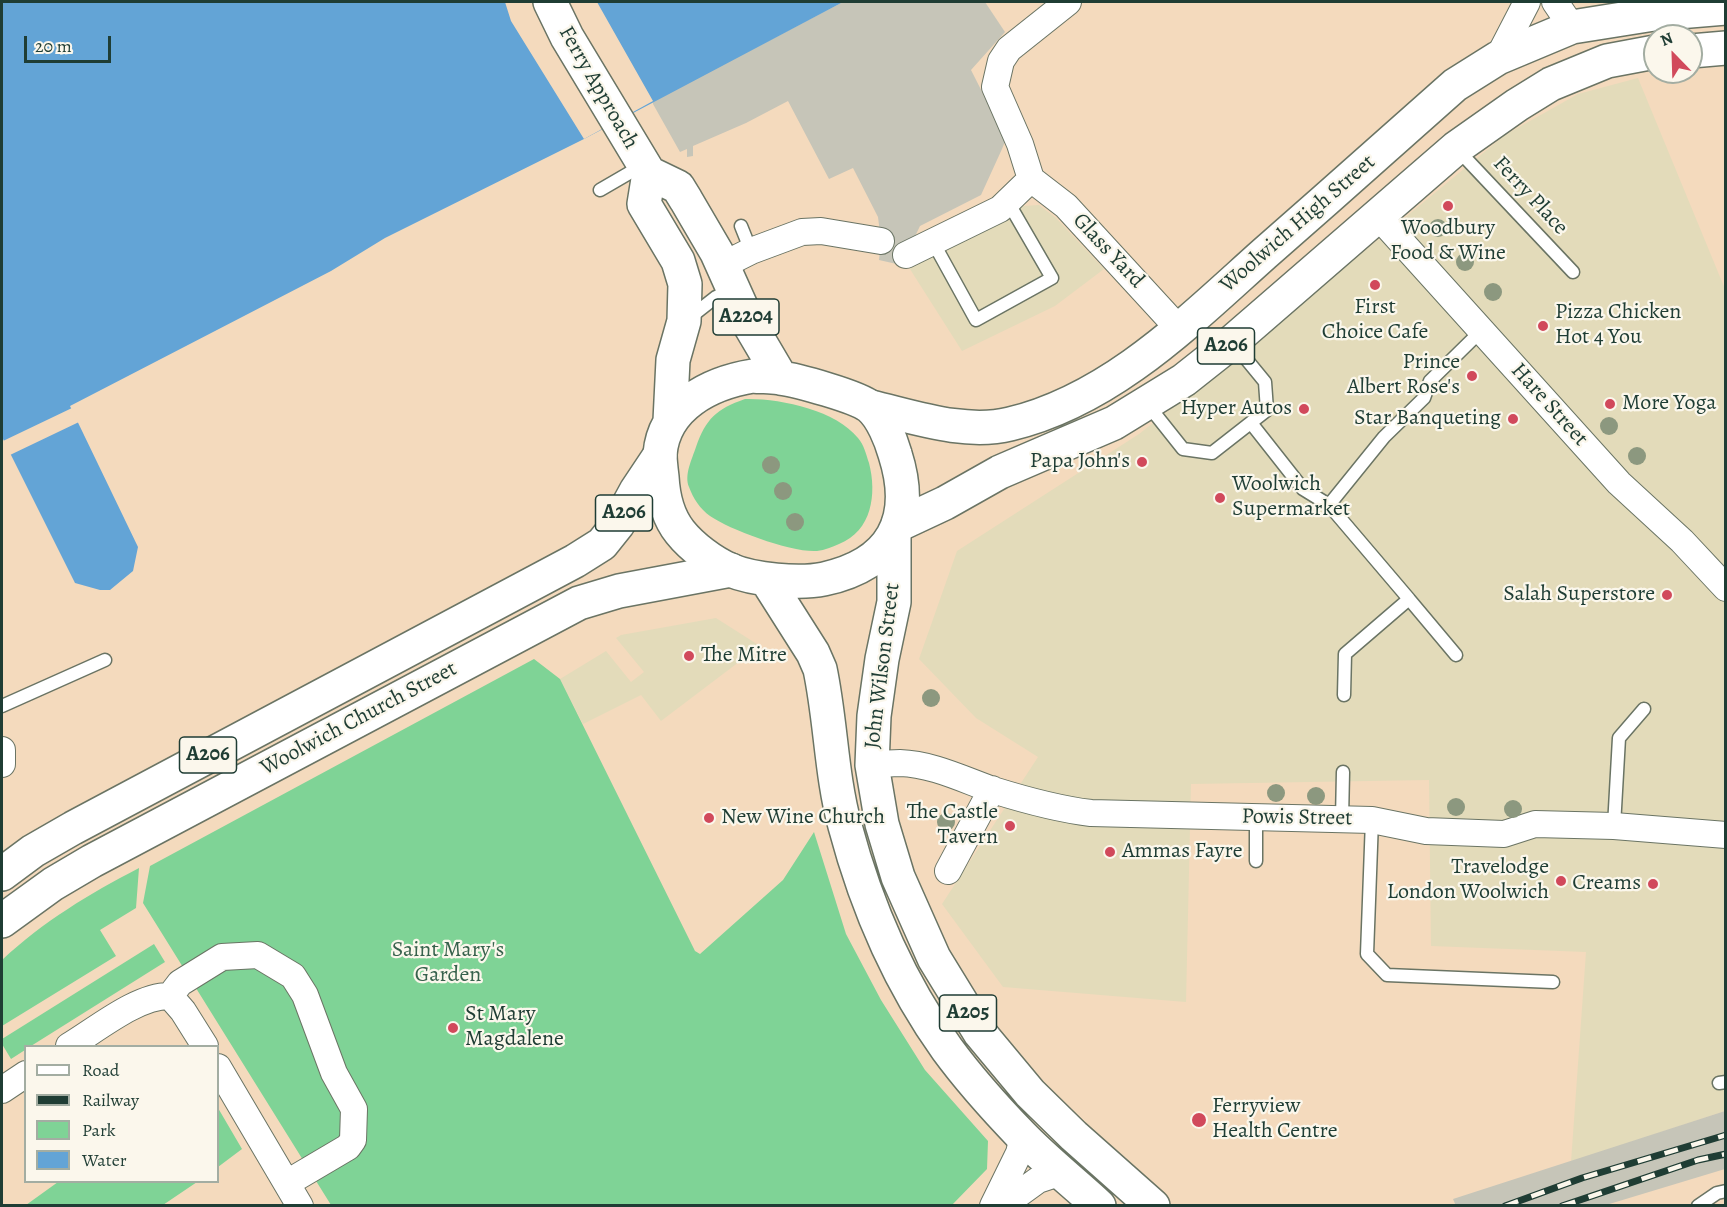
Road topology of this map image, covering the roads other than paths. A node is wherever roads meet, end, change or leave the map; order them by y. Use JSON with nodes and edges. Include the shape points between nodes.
{"nodes":[{"id":1,"x":550,"y":2,"type":"edge"},
{"id":2,"x":1068,"y":2,"type":"edge"},
{"id":3,"x":1527,"y":2,"type":"edge"},
{"id":4,"x":1725,"y":8,"type":"edge"},
{"id":5,"x":1563,"y":14,"type":"edge"},
{"id":6,"x":1725,"y":48,"type":"edge"},
{"id":7,"x":1703,"y":50,"type":"edge"},
{"id":8,"x":1643,"y":54,"type":"edge"},
{"id":9,"x":1498,"y":58,"type":"junction"},
{"id":10,"x":1456,"y":148,"type":"junction"},
{"id":11,"x":646,"y":169,"type":"junction"},
{"id":12,"x":1031,"y":179,"type":"junction"},
{"id":13,"x":600,"y":190,"type":"dead end"},
{"id":14,"x":1008,"y":201,"type":"junction"},
{"id":15,"x":1378,"y":216,"type":"junction"},
{"id":16,"x":741,"y":226,"type":"dead end"},
{"id":17,"x":882,"y":241,"type":"dead end"},
{"id":18,"x":933,"y":242,"type":"junction"},
{"id":19,"x":751,"y":251,"type":"junction"},
{"id":20,"x":717,"y":253,"type":"junction"},
{"id":21,"x":906,"y":255,"type":"dead end"},
{"id":22,"x":1573,"y":272,"type":"dead end"},
{"id":23,"x":732,"y":289,"type":"junction"},
{"id":24,"x":684,"y":321,"type":"junction"},
{"id":25,"x":1179,"y":329,"type":"junction"},
{"id":26,"x":1482,"y":330,"type":"junction"},
{"id":27,"x":1232,"y":342,"type":"junction"},
{"id":28,"x":781,"y":378,"type":"junction"},
{"id":29,"x":1147,"y":403,"type":"junction"},
{"id":30,"x":871,"y":407,"type":"junction"},
{"id":31,"x":670,"y":421,"type":"junction"},
{"id":32,"x":1251,"y":423,"type":"junction"},
{"id":33,"x":660,"y":455,"type":"junction"},
{"id":34,"x":1329,"y":505,"type":"junction"},
{"id":35,"x":896,"y":530,"type":"junction"},
{"id":36,"x":730,"y":570,"type":"junction"},
{"id":37,"x":766,"y":579,"type":"junction"},
{"id":38,"x":1725,"y":588,"type":"edge"},
{"id":39,"x":1409,"y":599,"type":"junction"},
{"id":40,"x":1456,"y":656,"type":"dead end"},
{"id":41,"x":105,"y":660,"type":"dead end"},
{"id":42,"x":1344,"y":695,"type":"dead end"},
{"id":43,"x":2,"y":706,"type":"edge"},
{"id":44,"x":1644,"y":709,"type":"dead end"},
{"id":45,"x":2,"y":750,"type":"edge"},
{"id":46,"x":2,"y":764,"type":"edge"},
{"id":47,"x":872,"y":765,"type":"junction"},
{"id":48,"x":1343,"y":772,"type":"dead end"},
{"id":49,"x":992,"y":789,"type":"junction"},
{"id":50,"x":1256,"y":818,"type":"junction"},
{"id":51,"x":1342,"y":819,"type":"junction"},
{"id":52,"x":1372,"y":820,"type":"junction"},
{"id":53,"x":1614,"y":826,"type":"junction"},
{"id":54,"x":1725,"y":835,"type":"edge"},
{"id":55,"x":1256,"y":861,"type":"dead end"},
{"id":56,"x":948,"y":871,"type":"dead end"},
{"id":57,"x":2,"y":874,"type":"edge"},
{"id":58,"x":2,"y":921,"type":"edge"},
{"id":59,"x":1553,"y":982,"type":"dead end"},
{"id":60,"x":170,"y":996,"type":"junction"},
{"id":61,"x":72,"y":1045,"type":"edge"},
{"id":62,"x":204,"y":1045,"type":"edge"},
{"id":63,"x":219,"y":1069,"type":"edge"},
{"id":64,"x":24,"y":1075,"type":"edge"},
{"id":65,"x":2,"y":1090,"type":"edge"},
{"id":66,"x":1023,"y":1137,"type":"junction"},
{"id":67,"x":1078,"y":1168,"type":"junction"},
{"id":68,"x":287,"y":1183,"type":"junction"},
{"id":69,"x":1725,"y":1191,"type":"edge"},
{"id":70,"x":300,"y":1206,"type":"edge"},
{"id":71,"x":993,"y":1206,"type":"edge"},
{"id":72,"x":1002,"y":1206,"type":"edge"},
{"id":73,"x":1099,"y":1206,"type":"edge"},
{"id":74,"x":1153,"y":1206,"type":"edge"},
{"id":75,"x":1698,"y":1206,"type":"edge"}],
"edges":[{"from":1,"to":11,"type":"main road","name":"Ferry Approach"},
{"from":2,"to":12,"type":"street","via":[[1009,49],[1001,61],[996,87]]},
{"from":3,"to":9,"type":"street"},
{"from":4,"to":5,"type":"main road","name":"Woolwich High Street","number":"A206","via":[[1654,14]]},
{"from":5,"to":9,"type":"main road","name":"Woolwich High Street","number":"A206"},
{"from":6,"to":7,"type":"main road"},
{"from":8,"to":10,"type":"main road","name":"Woolwich High Street","number":"A206","via":[[1606,61],[1551,84]]},
{"from":9,"to":25,"type":"main road","name":"Woolwich High Street","number":"A206","via":[[1455,85]]},
{"from":10,"to":15,"type":"main road","name":"Woolwich High Street","number":"A206"},
{"from":10,"to":22,"type":"lane","name":"Ferry Place"},
{"from":11,"to":13,"type":"lane"},
{"from":11,"to":20,"type":"main road","name":"Ferry Approach","number":"A2204","via":[[678,187]]},
{"from":11,"to":24,"type":"main road","name":"Ferry Approach","number":"A2204","via":[[644,204],[678,261],[684,284]]},
{"from":12,"to":14,"type":"street"},
{"from":12,"to":25,"type":"street","name":"Glass Yard","via":[[1066,206]]},
{"from":14,"to":18,"type":"street","via":[[1000,209]]},
{"from":14,"to":18,"type":"lane","via":[[1052,278],[976,320]]},
{"from":15,"to":26,"type":"street","name":"Hare Street"},
{"from":15,"to":27,"type":"main road","name":"Woolwich High Street","number":"A206"},
{"from":16,"to":19,"type":"lane"},
{"from":17,"to":19,"type":"street","via":[[821,231],[802,232]]},
{"from":18,"to":21,"type":"street"},
{"from":19,"to":20,"type":"street","via":[[731,261]]},
{"from":20,"to":23,"type":"main road","name":"Ferry Approach","number":"A2204"},
{"from":23,"to":24,"type":"lane"},
{"from":23,"to":28,"type":"main road","name":"Ferry Approach","number":"A2204"},
{"from":24,"to":31,"type":"main road","name":"Ferry Approach","number":"A2204","via":[[673,360]]},
{"from":25,"to":30,"type":"main road","name":"Woolwich High Street","number":"A206","via":[[1096,388],[1009,425],[964,427]]},
{"from":26,"to":34,"type":"lane","via":[[1430,381],[1424,398],[1384,437]]},
{"from":26,"to":38,"type":"street","name":"Hare Street","via":[[1619,483],[1682,541]]},
{"from":27,"to":29,"type":"main road","name":"Woolwich High Street","number":"A206"},
{"from":27,"to":32,"type":"lane","via":[[1265,382],[1268,410]]},
{"from":28,"to":30,"type":"main road","name":"Woolwich High Street","via":[[853,398]]},
{"from":28,"to":31,"type":"main road","name":"Woolwich High Street","via":[[753,376],[708,388]]},
{"from":29,"to":32,"type":"lane","via":[[1183,449],[1212,453]]},
{"from":29,"to":35,"type":"main road","name":"Woolwich High Street","number":"A206","via":[[1114,423],[1000,472]]},
{"from":30,"to":35,"type":"main road","name":"John Wilson Street","via":[[886,430],[898,463],[904,500]]},
{"from":31,"to":33,"type":"main road"},
{"from":32,"to":34,"type":"lane","via":[[1304,489]]},
{"from":33,"to":36,"type":"main road","via":[[668,512],[679,531],[700,552]]},
{"from":33,"to":57,"type":"main road","name":"Woolwich Church Street","number":"A206","via":[[602,544],[73,828]]},
{"from":34,"to":39,"type":"lane"},
{"from":35,"to":37,"type":"main road","via":[[871,561],[846,573],[806,581]]},
{"from":35,"to":47,"type":"main road","name":"John Wilson Street","number":"A205","via":[[894,602],[873,716]]},
{"from":36,"to":37,"type":"main road"},
{"from":36,"to":58,"type":"main road","name":"Woolwich Church Street","number":"A206","via":[[597,596],[526,630],[92,861]]},
{"from":37,"to":66,"type":"main road","name":"John Wilson Street","number":"A205","via":[[820,669],[844,825],[880,931],[901,975],[947,1048]]},
{"from":39,"to":40,"type":"lane"},
{"from":39,"to":42,"type":"lane","via":[[1345,654]]},
{"from":41,"to":43,"type":"lane"},
{"from":44,"to":53,"type":"lane","via":[[1618,738]]},
{"from":45,"to":46,"type":"street"},
{"from":47,"to":49,"type":"street","name":"Powis Street","via":[[901,763],[941,770]]},
{"from":47,"to":67,"type":"main road","name":"John Wilson Street","number":"A205","via":[[882,824],[898,877],[934,958],[980,1033],[1030,1093]]},
{"from":48,"to":51,"type":"lane"},
{"from":49,"to":50,"type":"street","name":"Powis Street","via":[[1065,810],[1091,813]]},
{"from":49,"to":56,"type":"street"},
{"from":50,"to":51,"type":"street","name":"Powis Street"},
{"from":50,"to":55,"type":"lane"},
{"from":51,"to":52,"type":"street","name":"Powis Street"},
{"from":52,"to":53,"type":"street","name":"Powis Street","via":[[1426,831],[1504,834],[1535,824]]},
{"from":52,"to":59,"type":"lane","via":[[1367,954],[1387,975]]},
{"from":53,"to":54,"type":"street","name":"Powis Street"},
{"from":60,"to":61,"type":"street","via":[[142,1001]]},
{"from":60,"to":62,"type":"street"},
{"from":60,"to":68,"type":"street","via":[[180,983],[222,957],[258,956],[293,976],[305,995],[334,1073],[354,1109],[353,1140],[348,1147]]},
{"from":63,"to":68,"type":"street"},
{"from":64,"to":65,"type":"street"},
{"from":66,"to":67,"type":"main road","name":"John Wilson Street","number":"A205"},
{"from":66,"to":71,"type":"street"},
{"from":67,"to":72,"type":"street","via":[[1038,1180]]},
{"from":67,"to":73,"type":"main road","name":"John Wilson Street","number":"A205"},
{"from":67,"to":74,"type":"main road","name":"John Wilson Street","number":"A205"},
{"from":68,"to":70,"type":"street"},
{"from":69,"to":75,"type":"lane"}]}
